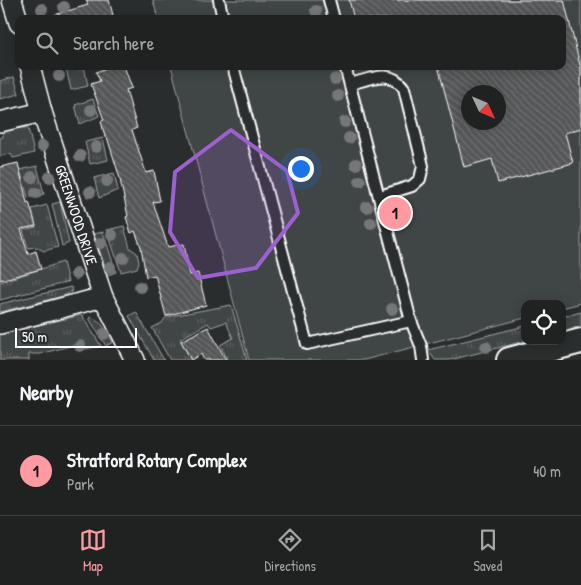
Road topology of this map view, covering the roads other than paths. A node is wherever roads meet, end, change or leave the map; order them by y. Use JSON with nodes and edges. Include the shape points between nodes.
{"nodes":[{"id":1,"x":12,"y":0,"type":"edge"},
{"id":2,"x":219,"y":0,"type":"edge"},
{"id":3,"x":329,"y":0,"type":"edge"},
{"id":4,"x":17,"y":15,"type":"edge"},
{"id":5,"x":222,"y":15,"type":"edge"},
{"id":6,"x":333,"y":15,"type":"edge"},
{"id":7,"x":31,"y":70,"type":"edge"},
{"id":8,"x":234,"y":70,"type":"edge"},
{"id":9,"x":347,"y":70,"type":"edge"},
{"id":10,"x":350,"y":84,"type":"junction"},
{"id":11,"x":42,"y":112,"type":"junction"},
{"id":12,"x":0,"y":122,"type":"edge"},
{"id":13,"x":380,"y":196,"type":"junction"},
{"id":14,"x":103,"y":297,"type":"junction"},
{"id":15,"x":411,"y":321,"type":"junction"},
{"id":16,"x":0,"y":324,"type":"edge"},
{"id":17,"x":581,"y":341,"type":"edge"},
{"id":18,"x":135,"y":360,"type":"edge"},
{"id":19,"x":423,"y":360,"type":"edge"},
{"id":20,"x":509,"y":360,"type":"edge"}],
"edges":[{"from":1,"to":4,"type":"street"},
{"from":2,"to":5,"type":"lane"},
{"from":3,"to":6,"type":"lane"},
{"from":7,"to":11,"type":"street","name":"GREENWOOD DRIVE"},
{"from":8,"to":15,"type":"lane","via":[[307,344]]},
{"from":9,"to":10,"type":"lane"},
{"from":10,"to":13,"type":"lane"},
{"from":10,"to":13,"type":"lane","via":[[388,76],[399,80],[404,88],[423,166],[420,179],[412,186]]},
{"from":11,"to":12,"type":"street"},
{"from":11,"to":14,"type":"street","name":"GREENWOOD DRIVE"},
{"from":13,"to":15,"type":"lane"},
{"from":14,"to":16,"type":"street"},
{"from":14,"to":18,"type":"street","name":"GREENWOOD DRIVE"},
{"from":15,"to":19,"type":"lane"},
{"from":17,"to":20,"type":"street"}]}
